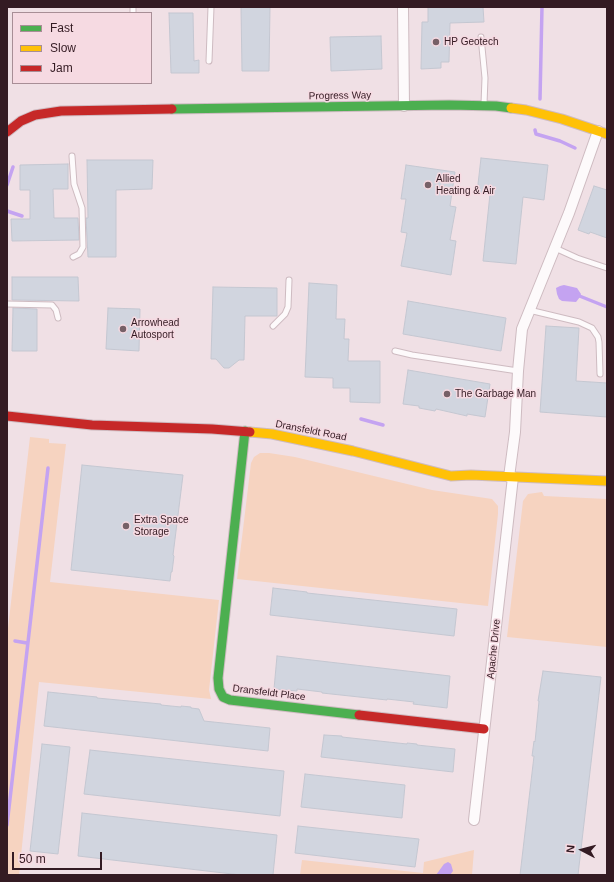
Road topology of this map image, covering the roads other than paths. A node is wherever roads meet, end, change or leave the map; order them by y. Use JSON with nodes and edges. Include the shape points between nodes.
{"nodes":[{"id":1,"x":210,"y":7,"type":"edge"},
{"id":2,"x":403,"y":7,"type":"edge"},
{"id":3,"x":481,"y":37,"type":"dead end"},
{"id":4,"x":209,"y":61,"type":"dead end"},
{"id":5,"x":404,"y":106,"type":"junction"},
{"id":6,"x":484,"y":106,"type":"junction"},
{"id":7,"x":7,"y":132,"type":"edge"},
{"id":8,"x":603,"y":132,"type":"edge"},
{"id":9,"x":72,"y":156,"type":"dead end"},
{"id":10,"x":555,"y":248,"type":"junction"},
{"id":11,"x":73,"y":257,"type":"dead end"},
{"id":12,"x":607,"y":268,"type":"edge"},
{"id":13,"x":289,"y":280,"type":"dead end"},
{"id":14,"x":7,"y":304,"type":"edge"},
{"id":15,"x":529,"y":310,"type":"junction"},
{"id":16,"x":58,"y":318,"type":"dead end"},
{"id":17,"x":273,"y":326,"type":"dead end"},
{"id":18,"x":395,"y":351,"type":"dead end"},
{"id":19,"x":518,"y":371,"type":"junction"},
{"id":20,"x":600,"y":374,"type":"dead end"},
{"id":21,"x":7,"y":416,"type":"edge"},
{"id":22,"x":245,"y":431,"type":"junction"},
{"id":23,"x":511,"y":477,"type":"junction"},
{"id":24,"x":607,"y":481,"type":"edge"},
{"id":25,"x":484,"y":730,"type":"junction"},
{"id":26,"x":474,"y":820,"type":"dead end"}],
"edges":[{"from":1,"to":4,"type":"lane"},
{"from":2,"to":5,"type":"street"},
{"from":3,"to":6,"type":"lane"},
{"from":5,"to":6,"type":"street","name":"Progress Way"},
{"from":5,"to":7,"type":"street","name":"Progress Way","via":[[53,112],[21,121]]},
{"from":6,"to":8,"type":"street","name":"Progress Way","via":[[538,112]]},
{"from":8,"to":10,"type":"street","name":"Apache Drive"},
{"from":9,"to":11,"type":"lane","via":[[74,184],[82,208],[83,247],[79,254]]},
{"from":10,"to":12,"type":"lane"},
{"from":10,"to":15,"type":"street","name":"Apache Drive"},
{"from":13,"to":17,"type":"lane","via":[[288,307]]},
{"from":14,"to":16,"type":"lane","via":[[52,305]]},
{"from":15,"to":19,"type":"street","name":"Apache Drive","via":[[522,329]]},
{"from":15,"to":20,"type":"lane","via":[[579,322],[592,328],[599,342]]},
{"from":18,"to":19,"type":"lane"},
{"from":19,"to":23,"type":"street","name":"Apache Drive"},
{"from":21,"to":22,"type":"street","name":"Dransfeldt Road","via":[[92,425]]},
{"from":22,"to":23,"type":"street","name":"Dransfeldt Road","via":[[338,447],[439,474]]},
{"from":22,"to":25,"type":"street","name":"Dransfeldt Place","via":[[218,678],[223,697],[237,701]]},
{"from":23,"to":24,"type":"street","name":"Dransfeldt Road"},
{"from":23,"to":25,"type":"street","name":"Apache Drive"},
{"from":25,"to":26,"type":"street","name":"Apache Drive"}]}
